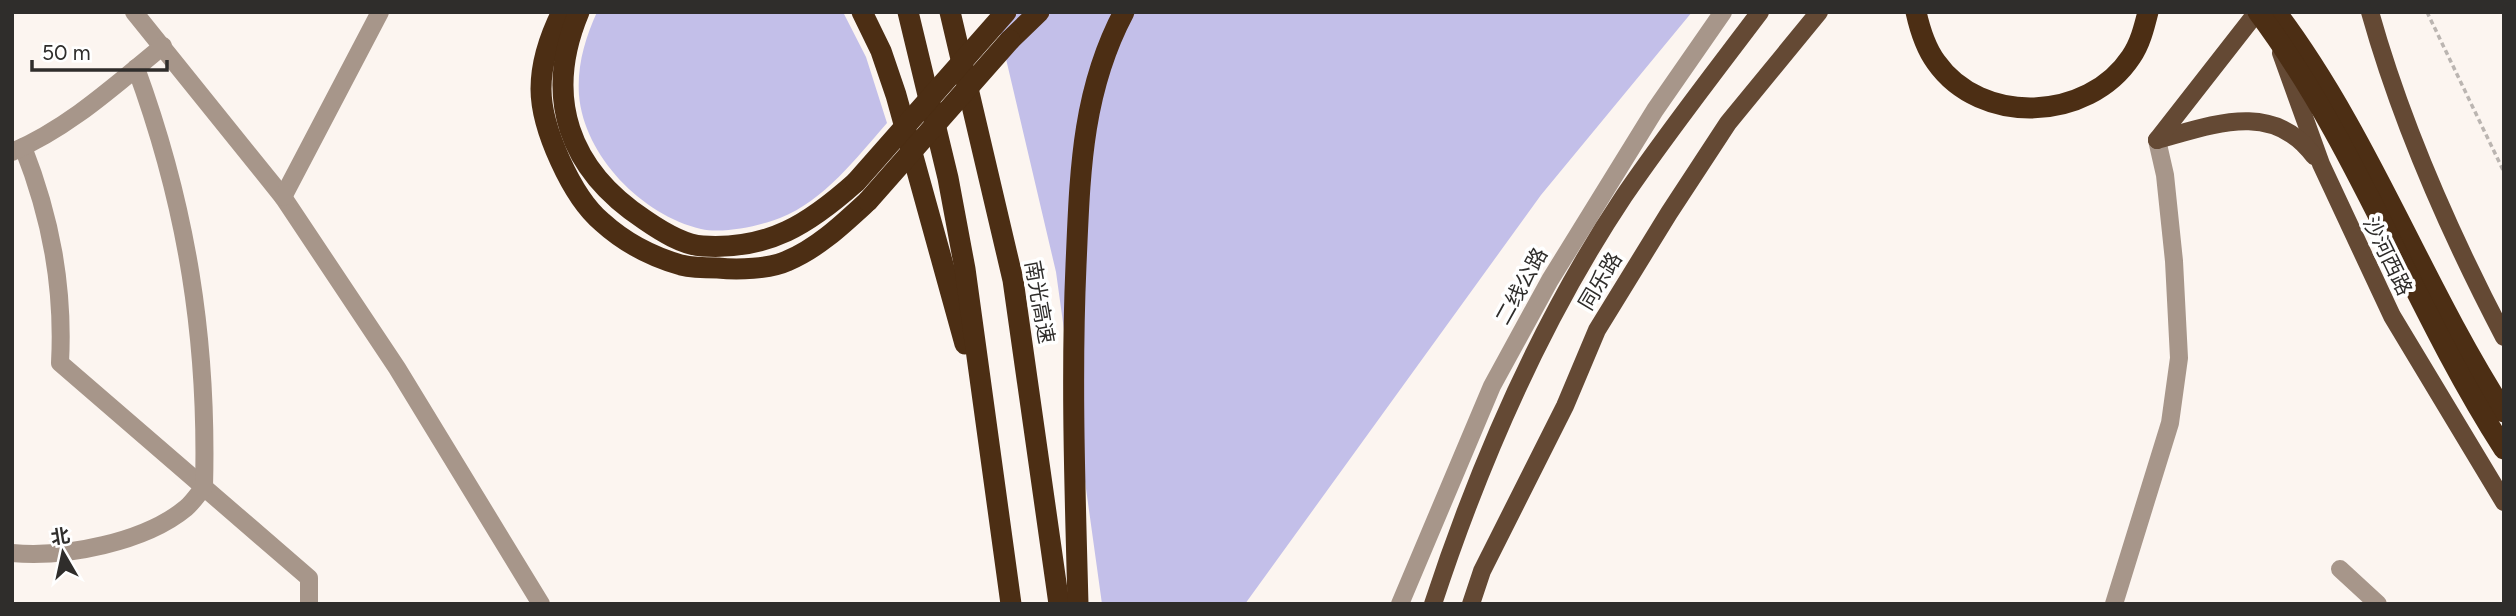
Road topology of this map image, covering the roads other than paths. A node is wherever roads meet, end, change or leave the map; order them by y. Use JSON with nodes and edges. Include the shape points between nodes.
{"nodes":[{"id":1,"x":134,"y":12,"type":"edge"},
{"id":2,"x":380,"y":12,"type":"edge"},
{"id":3,"x":562,"y":12,"type":"edge"},
{"id":4,"x":579,"y":12,"type":"edge"},
{"id":5,"x":862,"y":12,"type":"edge"},
{"id":6,"x":908,"y":12,"type":"edge"},
{"id":7,"x":950,"y":12,"type":"edge"},
{"id":8,"x":1006,"y":12,"type":"edge"},
{"id":9,"x":1039,"y":12,"type":"edge"},
{"id":10,"x":1124,"y":12,"type":"edge"},
{"id":11,"x":1723,"y":12,"type":"edge"},
{"id":12,"x":1759,"y":12,"type":"edge"},
{"id":13,"x":1819,"y":12,"type":"edge"},
{"id":14,"x":1916,"y":12,"type":"edge"},
{"id":15,"x":2148,"y":12,"type":"edge"},
{"id":16,"x":2257,"y":12,"type":"edge"},
{"id":17,"x":2270,"y":12,"type":"edge"},
{"id":18,"x":2276,"y":12,"type":"edge"},
{"id":19,"x":2370,"y":12,"type":"edge"},
{"id":20,"x":163,"y":46,"type":"junction"},
{"id":21,"x":136,"y":68,"type":"junction"},
{"id":22,"x":2157,"y":140,"type":"junction"},
{"id":23,"x":18,"y":150,"type":"edge"},
{"id":24,"x":2321,"y":164,"type":"junction"},
{"id":25,"x":283,"y":197,"type":"junction"},
{"id":26,"x":2504,"y":337,"type":"edge"},
{"id":27,"x":2504,"y":412,"type":"edge"},
{"id":28,"x":990,"y":442,"type":"junction"},
{"id":29,"x":2504,"y":449,"type":"edge"},
{"id":30,"x":204,"y":487,"type":"junction"},
{"id":31,"x":2504,"y":502,"type":"edge"},
{"id":32,"x":12,"y":553,"type":"edge"},
{"id":33,"x":2340,"y":569,"type":"dead end"},
{"id":34,"x":309,"y":604,"type":"edge"},
{"id":35,"x":541,"y":604,"type":"edge"},
{"id":36,"x":1011,"y":604,"type":"edge"},
{"id":37,"x":1059,"y":604,"type":"edge"},
{"id":38,"x":1078,"y":604,"type":"edge"},
{"id":39,"x":1400,"y":604,"type":"edge"},
{"id":40,"x":1433,"y":604,"type":"edge"},
{"id":41,"x":1471,"y":604,"type":"edge"},
{"id":42,"x":2114,"y":604,"type":"edge"},
{"id":43,"x":2378,"y":604,"type":"edge"}],
"edges":[{"from":1,"to":20,"type":"street"},
{"from":2,"to":25,"type":"street"},
{"from":3,"to":9,"type":"highway","bridge":true,"via":[[544,57],[541,90],[555,152],[582,197],[600,221],[643,251],[684,266],[735,270],[786,262],[831,235],[868,201]]},
{"from":4,"to":8,"type":"highway","bridge":true,"via":[[563,67],[563,98],[580,155],[602,186],[624,206],[664,233],[701,246],[748,244],[789,232],[825,210],[856,182]]},
{"from":5,"to":28,"type":"highway","via":[[896,95]]},
{"from":6,"to":28,"type":"highway","via":[[948,178]]},
{"from":7,"to":37,"type":"highway","name":"南光高速","via":[[1013,280]]},
{"from":10,"to":38,"type":"highway","via":[[1090,101],[1078,205],[1074,313]]},
{"from":11,"to":39,"type":"street","name":"二线公路","via":[[1655,110],[1550,280],[1492,386]]},
{"from":12,"to":40,"type":"main road","name":"同乐路","via":[[1623,198],[1582,266],[1487,452]]},
{"from":13,"to":41,"type":"main road","name":"同乐路","via":[[1728,123],[1597,330],[1565,406],[1482,571]]},
{"from":14,"to":15,"type":"highway","via":[[1921,35],[1944,71],[1992,102],[2020,109],[2052,107],[2085,97],[2110,81],[2131,58]]},
{"from":16,"to":22,"type":"main road"},
{"from":16,"to":29,"type":"highway","bridge":true,"via":[[2336,133],[2445,348]]},
{"from":17,"to":24,"type":"main road","name":"沙河西路"},
{"from":18,"to":27,"type":"highway","via":[[2339,107]]},
{"from":19,"to":26,"type":"main road","via":[[2421,164]]},
{"from":20,"to":21,"type":"street"},
{"from":20,"to":25,"type":"street"},
{"from":21,"to":23,"type":"street","via":[[83,111]]},
{"from":21,"to":30,"type":"street","via":[[186,239],[204,392]]},
{"from":22,"to":24,"type":"main road","via":[[2227,122],[2255,120],[2300,139]]},
{"from":22,"to":42,"type":"street","via":[[2173,249],[2179,358],[2170,423]]},
{"from":23,"to":30,"type":"street","via":[[44,207],[52,238],[60,300],[60,363]]},
{"from":24,"to":31,"type":"main road","name":"沙河西路","via":[[2392,316]]},
{"from":25,"to":35,"type":"street","via":[[397,368]]},
{"from":28,"to":36,"type":"highway"},
{"from":30,"to":32,"type":"street","via":[[187,507],[128,537],[85,549]]},
{"from":30,"to":34,"type":"street","via":[[309,578]]},
{"from":33,"to":43,"type":"street"}]}
